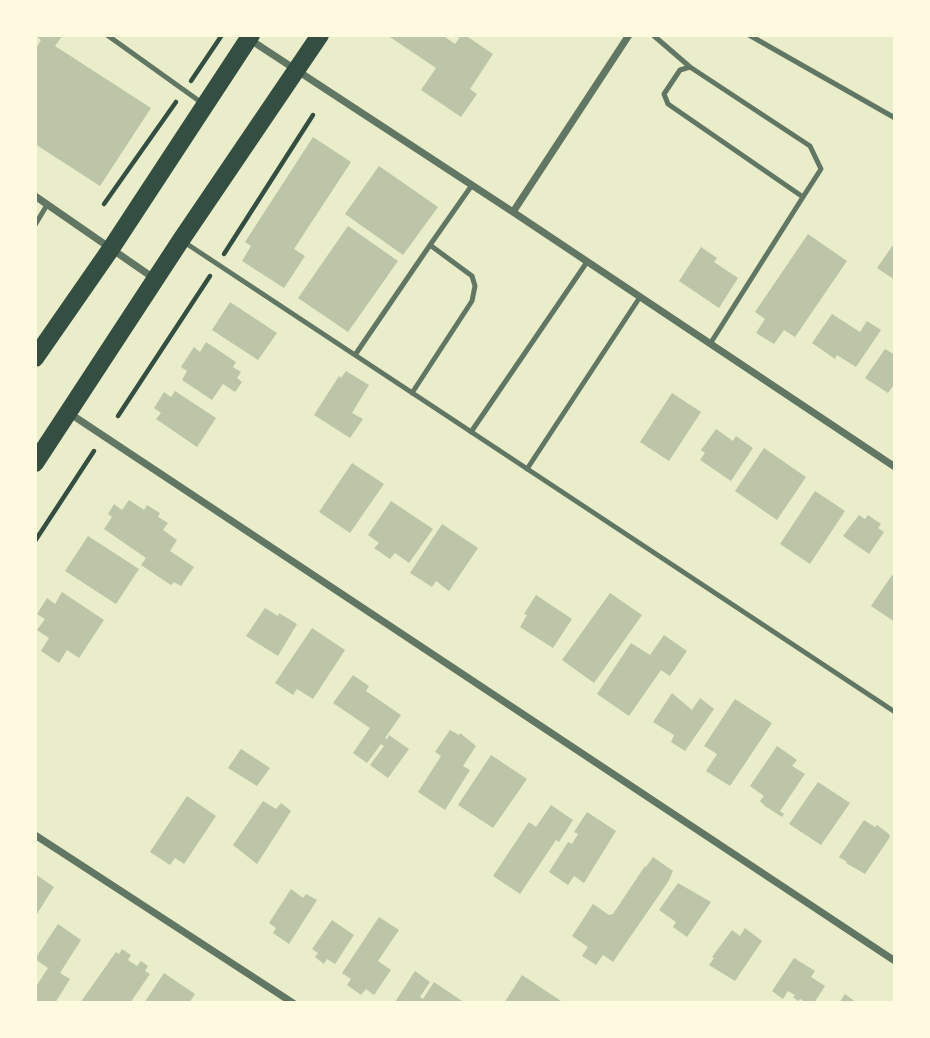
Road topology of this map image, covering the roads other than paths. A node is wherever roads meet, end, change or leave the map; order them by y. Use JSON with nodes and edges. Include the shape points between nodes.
{"nodes":[{"id":1,"x":107,"y":35,"type":"edge"},
{"id":2,"x":320,"y":35,"type":"edge"},
{"id":3,"x":629,"y":35,"type":"edge"},
{"id":4,"x":653,"y":35,"type":"edge"},
{"id":5,"x":749,"y":35,"type":"edge"},
{"id":6,"x":249,"y":37,"type":"edge"},
{"id":7,"x":690,"y":67,"type":"junction"},
{"id":8,"x":297,"y":71,"type":"junction"},
{"id":9,"x":205,"y":105,"type":"junction"},
{"id":10,"x":895,"y":118,"type":"edge"},
{"id":11,"x":472,"y":185,"type":"junction"},
{"id":12,"x":35,"y":197,"type":"edge"},
{"id":13,"x":803,"y":197,"type":"junction"},
{"id":14,"x":47,"y":205,"type":"junction"},
{"id":15,"x":513,"y":212,"type":"junction"},
{"id":16,"x":35,"y":225,"type":"edge"},
{"id":17,"x":181,"y":240,"type":"junction"},
{"id":18,"x":430,"y":245,"type":"junction"},
{"id":19,"x":110,"y":250,"type":"junction"},
{"id":20,"x":587,"y":262,"type":"junction"},
{"id":21,"x":155,"y":279,"type":"junction"},
{"id":22,"x":640,"y":297,"type":"junction"},
{"id":23,"x":710,"y":344,"type":"junction"},
{"id":24,"x":38,"y":349,"type":"edge"},
{"id":25,"x":355,"y":355,"type":"junction"},
{"id":26,"x":412,"y":393,"type":"junction"},
{"id":27,"x":68,"y":412,"type":"junction"},
{"id":28,"x":471,"y":432,"type":"junction"},
{"id":29,"x":35,"y":463,"type":"edge"},
{"id":30,"x":895,"y":467,"type":"edge"},
{"id":31,"x":527,"y":469,"type":"junction"},
{"id":32,"x":895,"y":712,"type":"edge"},
{"id":33,"x":35,"y":835,"type":"edge"},
{"id":34,"x":895,"y":961,"type":"edge"},
{"id":35,"x":293,"y":1003,"type":"edge"}],
"edges":[{"from":1,"to":9,"type":"lane"},
{"from":2,"to":8,"type":"main road"},
{"from":3,"to":15,"type":"street"},
{"from":4,"to":7,"type":"lane"},
{"from":5,"to":10,"type":"lane"},
{"from":6,"to":8,"type":"street"},
{"from":6,"to":9,"type":"main road"},
{"from":7,"to":13,"type":"lane","via":[[810,146],[821,169]]},
{"from":7,"to":13,"type":"lane","via":[[680,70],[664,94],[668,104]]},
{"from":8,"to":11,"type":"street"},
{"from":8,"to":17,"type":"main road"},
{"from":9,"to":19,"type":"main road"},
{"from":11,"to":15,"type":"street"},
{"from":11,"to":18,"type":"lane"},
{"from":12,"to":14,"type":"street"},
{"from":13,"to":23,"type":"lane"},
{"from":14,"to":16,"type":"lane"},
{"from":14,"to":19,"type":"street"},
{"from":15,"to":20,"type":"street"},
{"from":17,"to":21,"type":"main road"},
{"from":17,"to":25,"type":"lane"},
{"from":18,"to":25,"type":"lane"},
{"from":18,"to":26,"type":"lane","via":[[472,276],[475,286],[472,300]]},
{"from":19,"to":21,"type":"street"},
{"from":19,"to":24,"type":"main road"},
{"from":20,"to":22,"type":"street"},
{"from":20,"to":28,"type":"lane"},
{"from":21,"to":27,"type":"main road"},
{"from":22,"to":23,"type":"street"},
{"from":22,"to":31,"type":"lane"},
{"from":23,"to":30,"type":"street"},
{"from":25,"to":26,"type":"lane"},
{"from":26,"to":28,"type":"lane"},
{"from":27,"to":29,"type":"main road"},
{"from":27,"to":34,"type":"street"},
{"from":28,"to":31,"type":"lane"},
{"from":31,"to":32,"type":"lane"},
{"from":33,"to":35,"type":"street"}]}
